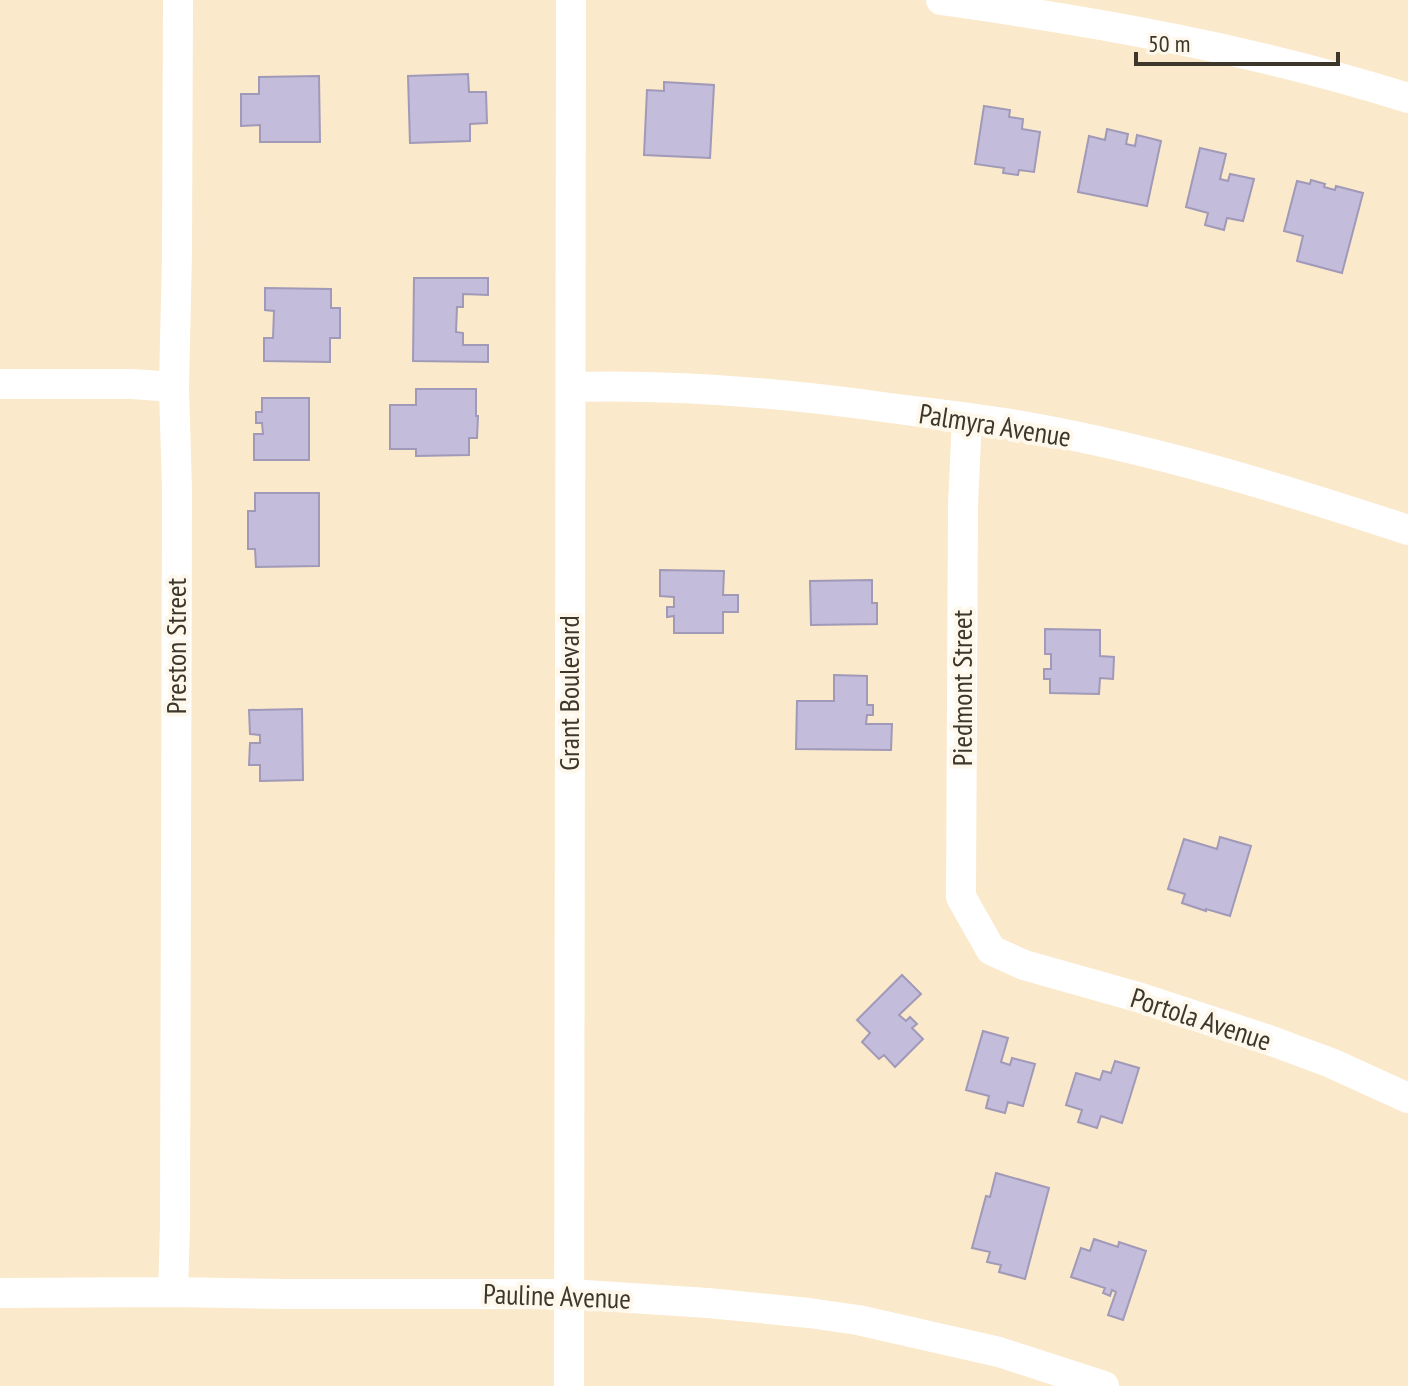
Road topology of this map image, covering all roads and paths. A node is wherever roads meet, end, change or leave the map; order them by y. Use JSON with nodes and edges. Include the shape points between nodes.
{"nodes":[{"id":1,"x":178,"y":0,"type":"edge"},
{"id":2,"x":571,"y":0,"type":"edge"},
{"id":3,"x":941,"y":0,"type":"edge"},
{"id":4,"x":1408,"y":98,"type":"edge"},
{"id":5,"x":0,"y":384,"type":"edge"},
{"id":6,"x":174,"y":387,"type":"junction"},
{"id":7,"x":571,"y":387,"type":"junction"},
{"id":8,"x":967,"y":418,"type":"junction"},
{"id":9,"x":1408,"y":530,"type":"edge"},
{"id":10,"x":991,"y":950,"type":"joint"},
{"id":11,"x":1408,"y":1098,"type":"edge"},
{"id":12,"x":173,"y":1292,"type":"junction"},
{"id":13,"x":0,"y":1293,"type":"edge"},
{"id":14,"x":569,"y":1294,"type":"junction"},
{"id":15,"x":569,"y":1386,"type":"edge"},
{"id":16,"x":1104,"y":1386,"type":"edge"}],
"edges":[{"from":1,"to":6,"type":"street","name":"Preston Street"},
{"from":2,"to":7,"type":"street","name":"Grant Boulevard"},
{"from":3,"to":4,"type":"street","via":[[1190,41]]},
{"from":5,"to":6,"type":"street"},
{"from":6,"to":12,"type":"street","name":"Preston Street"},
{"from":7,"to":8,"type":"street","name":"Palmyra Avenue","via":[[731,391]]},
{"from":7,"to":14,"type":"street","name":"Grant Boulevard"},
{"from":8,"to":9,"type":"street","name":"Palmyra Avenue","via":[[1200,467]]},
{"from":8,"to":10,"type":"street","name":"Piedmont Street","via":[[961,897]]},
{"from":10,"to":11,"type":"street","name":"Portola Avenue","via":[[1024,965],[1269,1040]]},
{"from":12,"to":13,"type":"street","name":"Pauline Avenue"},
{"from":12,"to":14,"type":"street","name":"Pauline Avenue"},
{"from":14,"to":15,"type":"street","name":"Grant Boulevard"},
{"from":14,"to":16,"type":"street","name":"Pauline Avenue","via":[[858,1320],[999,1352]]}]}
